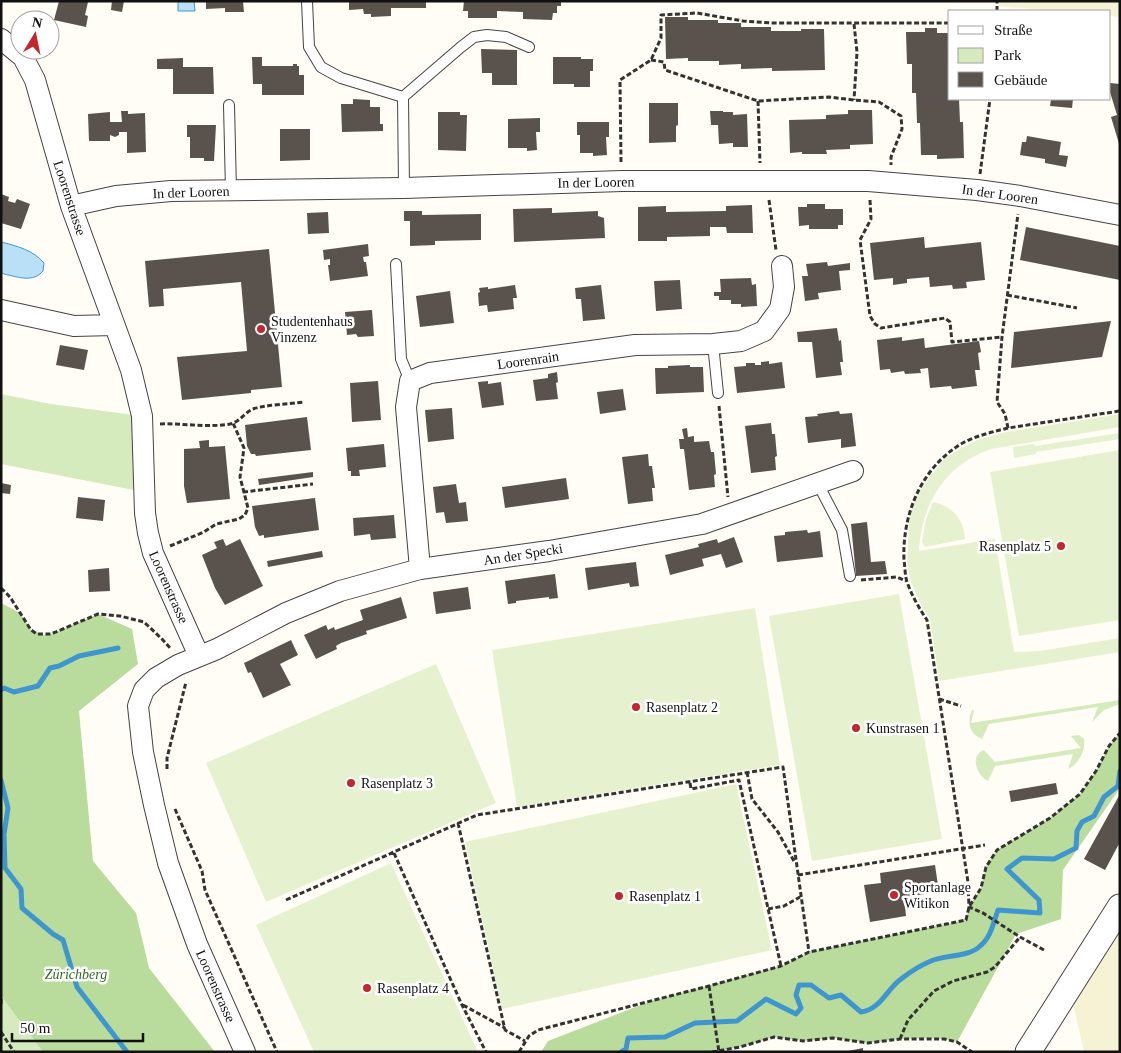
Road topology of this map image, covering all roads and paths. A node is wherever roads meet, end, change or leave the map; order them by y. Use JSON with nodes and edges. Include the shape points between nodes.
{"nodes":[{"id":1,"x":307,"y":1,"type":"edge"},
{"id":2,"x":948,"y":23,"type":"edge"},
{"id":3,"x":854,"y":24,"type":"junction"},
{"id":4,"x":1,"y":39,"type":"edge"},
{"id":5,"x":529,"y":47,"type":"dead end"},
{"id":6,"x":651,"y":60,"type":"junction"},
{"id":7,"x":403,"y":97,"type":"junction"},
{"id":8,"x":854,"y":100,"type":"junction"},
{"id":9,"x":990,"y":100,"type":"edge"},
{"id":10,"x":758,"y":101,"type":"junction"},
{"id":11,"x":229,"y":105,"type":"dead end"},
{"id":12,"x":622,"y":181,"type":"junction"},
{"id":13,"x":763,"y":182,"type":"junction"},
{"id":14,"x":868,"y":182,"type":"junction"},
{"id":15,"x":893,"y":183,"type":"junction"},
{"id":16,"x":404,"y":188,"type":"junction"},
{"id":17,"x":977,"y":190,"type":"junction"},
{"id":18,"x":231,"y":191,"type":"junction"},
{"id":19,"x":1020,"y":196,"type":"junction"},
{"id":20,"x":71,"y":206,"type":"junction"},
{"id":21,"x":1120,"y":215,"type":"edge"},
{"id":22,"x":780,"y":262,"type":"joint"},
{"id":23,"x":396,"y":264,"type":"dead end"},
{"id":24,"x":1007,"y":294,"type":"junction"},
{"id":25,"x":1077,"y":308,"type":"dead end"},
{"id":26,"x":1,"y":310,"type":"edge"},
{"id":27,"x":114,"y":325,"type":"junction"},
{"id":28,"x":1002,"y":337,"type":"junction"},
{"id":29,"x":713,"y":344,"type":"junction"},
{"id":30,"x":410,"y":381,"type":"junction"},
{"id":31,"x":718,"y":393,"type":"joint"},
{"id":32,"x":304,"y":402,"type":"dead end"},
{"id":33,"x":1120,"y":411,"type":"edge"},
{"id":34,"x":233,"y":423,"type":"junction"},
{"id":35,"x":142,"y":424,"type":"junction"},
{"id":36,"x":1008,"y":428,"type":"junction"},
{"id":37,"x":853,"y":471,"type":"dead end"},
{"id":38,"x":313,"y":484,"type":"dead end"},
{"id":39,"x":818,"y":484,"type":"junction"},
{"id":40,"x":243,"y":492,"type":"junction"},
{"id":41,"x":729,"y":514,"type":"junction"},
{"id":42,"x":153,"y":553,"type":"junction"},
{"id":43,"x":420,"y":569,"type":"junction"},
{"id":44,"x":850,"y":576,"type":"joint"},
{"id":45,"x":907,"y":581,"type":"junction"},
{"id":46,"x":1,"y":588,"type":"edge"},
{"id":47,"x":199,"y":656,"type":"junction"},
{"id":48,"x":178,"y":665,"type":"junction"},
{"id":49,"x":939,"y":698,"type":"junction"},
{"id":50,"x":961,"y":706,"type":"dead end"},
{"id":51,"x":1120,"y":733,"type":"edge"},
{"id":52,"x":748,"y":772,"type":"junction"},
{"id":53,"x":166,"y":774,"type":"dead end"},
{"id":54,"x":690,"y":782,"type":"junction"},
{"id":55,"x":172,"y":802,"type":"dead end"},
{"id":56,"x":458,"y":823,"type":"junction"},
{"id":57,"x":985,"y":845,"type":"dead end"},
{"id":58,"x":962,"y":849,"type":"junction"},
{"id":59,"x":394,"y":853,"type":"junction"},
{"id":60,"x":796,"y":863,"type":"junction"},
{"id":61,"x":798,"y":875,"type":"junction"},
{"id":62,"x":800,"y":897,"type":"junction"},
{"id":63,"x":286,"y":900,"type":"dead end"},
{"id":64,"x":969,"y":907,"type":"junction"},
{"id":65,"x":1120,"y":907,"type":"edge"},
{"id":66,"x":768,"y":909,"type":"junction"},
{"id":67,"x":1020,"y":937,"type":"junction"},
{"id":68,"x":1044,"y":950,"type":"dead end"},
{"id":69,"x":809,"y":952,"type":"junction"},
{"id":70,"x":780,"y":966,"type":"junction"},
{"id":71,"x":709,"y":986,"type":"junction"},
{"id":72,"x":1,"y":999,"type":"edge"},
{"id":73,"x":462,"y":1005,"type":"junction"},
{"id":74,"x":1,"y":1006,"type":"edge"},
{"id":75,"x":505,"y":1028,"type":"junction"},
{"id":76,"x":1,"y":1032,"type":"edge"},
{"id":77,"x":900,"y":1039,"type":"junction"},
{"id":78,"x":525,"y":1041,"type":"junction"},
{"id":79,"x":718,"y":1051,"type":"edge"},
{"id":80,"x":14,"y":1052,"type":"edge"},
{"id":81,"x":245,"y":1052,"type":"edge"},
{"id":82,"x":277,"y":1052,"type":"edge"},
{"id":83,"x":486,"y":1052,"type":"edge"},
{"id":84,"x":519,"y":1052,"type":"edge"},
{"id":85,"x":712,"y":1052,"type":"edge"},
{"id":86,"x":972,"y":1052,"type":"edge"},
{"id":87,"x":1028,"y":1052,"type":"edge"}],
"edges":[{"from":1,"to":7,"type":"lane","via":[[309,47],[321,67],[341,78]]},
{"from":2,"to":3,"type":"path"},
{"from":3,"to":6,"type":"path","via":[[743,21],[697,13],[661,15],[661,38]]},
{"from":3,"to":8,"type":"path","via":[[857,52]]},
{"from":4,"to":20,"type":"street","name":"Loorenstrasse","via":[[23,57],[30,68]]},
{"from":5,"to":7,"type":"lane","via":[[506,37],[474,37]]},
{"from":6,"to":10,"type":"path","via":[[664,62],[665,70]]},
{"from":6,"to":12,"type":"path","via":[[620,80]]},
{"from":7,"to":16,"type":"lane"},
{"from":8,"to":10,"type":"path","via":[[828,97]]},
{"from":8,"to":15,"type":"path","via":[[879,102],[901,116],[902,129],[890,157]]},
{"from":9,"to":17,"type":"path"},
{"from":10,"to":13,"type":"path"},
{"from":11,"to":18,"type":"lane"},
{"from":12,"to":13,"type":"street","name":"In der Looren"},
{"from":12,"to":16,"type":"street","name":"In der Looren"},
{"from":13,"to":14,"type":"street","name":"In der Looren"},
{"from":13,"to":22,"type":"path"},
{"from":14,"to":15,"type":"street","name":"In der Looren"},
{"from":14,"to":28,"type":"path","via":[[871,219],[860,240],[870,316],[875,324],[882,328],[946,318],[950,322],[952,342]]},
{"from":15,"to":17,"type":"street","name":"In der Looren"},
{"from":16,"to":18,"type":"street","name":"In der Looren"},
{"from":17,"to":19,"type":"street","name":"In der Looren"},
{"from":18,"to":20,"type":"street","name":"In der Looren","via":[[116,196]]},
{"from":19,"to":21,"type":"street","name":"In der Looren"},
{"from":19,"to":24,"type":"path"},
{"from":20,"to":27,"type":"street","name":"Loorenstrasse"},
{"from":22,"to":29,"type":"street","name":"Loorenrain","via":[[784,287],[780,309],[764,331],[741,341]]},
{"from":23,"to":30,"type":"lane","via":[[402,359]]},
{"from":24,"to":25,"type":"path"},
{"from":24,"to":28,"type":"path"},
{"from":26,"to":27,"type":"street","via":[[74,326]]},
{"from":27,"to":35,"type":"street","name":"Loorenstrasse","via":[[131,370]]},
{"from":28,"to":36,"type":"path","via":[[997,402],[1005,414]]},
{"from":29,"to":30,"type":"street","name":"Loorenrain","via":[[635,345],[430,373]]},
{"from":29,"to":31,"type":"lane"},
{"from":30,"to":43,"type":"street","via":[[406,407]]},
{"from":31,"to":41,"type":"path"},
{"from":32,"to":34,"type":"path","via":[[252,409]]},
{"from":33,"to":36,"type":"path"},
{"from":34,"to":35,"type":"path","via":[[210,426]]},
{"from":34,"to":40,"type":"path","via":[[244,448],[240,477]]},
{"from":35,"to":42,"type":"street","name":"Loorenstrasse","via":[[145,513]]},
{"from":36,"to":45,"type":"path","via":[[961,444],[944,456],[918,490],[906,520],[903,542]]},
{"from":37,"to":39,"type":"street","name":"An der Specki"},
{"from":38,"to":40,"type":"path"},
{"from":39,"to":41,"type":"street","name":"An der Specki"},
{"from":39,"to":44,"type":"lane","via":[[842,530]]},
{"from":40,"to":42,"type":"path","via":[[248,508],[245,515],[216,524]]},
{"from":41,"to":43,"type":"street","name":"An der Specki","via":[[702,524],[549,551]]},
{"from":42,"to":47,"type":"street","name":"Loorenstrasse"},
{"from":43,"to":47,"type":"street","name":"An der Specki","via":[[340,591],[286,613],[217,650]]},
{"from":44,"to":45,"type":"path","via":[[855,581],[897,577]]},
{"from":45,"to":49,"type":"path","via":[[927,620]]},
{"from":46,"to":48,"type":"path","via":[[37,634],[51,634],[98,614],[128,617],[144,622],[162,638]]},
{"from":47,"to":48,"type":"street","name":"Loorenstrasse"},
{"from":48,"to":53,"type":"path","via":[[186,683]]},
{"from":48,"to":81,"type":"street","name":"Loorenstrasse","via":[[156,678],[144,690],[138,706],[143,752],[168,863],[197,944]]},
{"from":49,"to":50,"type":"path"},
{"from":49,"to":58,"type":"path"},
{"from":51,"to":64,"type":"path","via":[[1080,794],[1050,818],[997,850]]},
{"from":52,"to":54,"type":"path"},
{"from":52,"to":60,"type":"path","via":[[752,799],[778,832]]},
{"from":52,"to":60,"type":"path","via":[[783,767]]},
{"from":54,"to":56,"type":"path","via":[[477,815]]},
{"from":54,"to":66,"type":"path","via":[[691,789],[739,780]]},
{"from":55,"to":82,"type":"path","via":[[202,871],[205,890]]},
{"from":56,"to":59,"type":"path"},
{"from":56,"to":75,"type":"path"},
{"from":57,"to":58,"type":"path"},
{"from":58,"to":61,"type":"path"},
{"from":58,"to":64,"type":"path"},
{"from":59,"to":63,"type":"path"},
{"from":59,"to":73,"type":"path"},
{"from":60,"to":61,"type":"path"},
{"from":61,"to":62,"type":"path"},
{"from":62,"to":66,"type":"path","via":[[784,906]]},
{"from":62,"to":69,"type":"path"},
{"from":64,"to":67,"type":"path"},
{"from":64,"to":69,"type":"path","via":[[966,920]]},
{"from":65,"to":87,"type":"street"},
{"from":66,"to":70,"type":"path"},
{"from":67,"to":68,"type":"path"},
{"from":67,"to":77,"type":"path","via":[[995,967],[953,980],[934,992],[908,1020]]},
{"from":69,"to":70,"type":"path"},
{"from":70,"to":71,"type":"path"},
{"from":71,"to":78,"type":"path","via":[[538,1030]]},
{"from":71,"to":79,"type":"path"},
{"from":72,"to":74,"type":"path"},
{"from":73,"to":75,"type":"path"},
{"from":73,"to":83,"type":"path"},
{"from":75,"to":78,"type":"path"},
{"from":76,"to":80,"type":"path"},
{"from":77,"to":79,"type":"path","via":[[868,1043],[833,1038],[803,1041],[774,1037]]},
{"from":77,"to":86,"type":"path","via":[[944,1039],[957,1042]]},
{"from":78,"to":84,"type":"path"},
{"from":79,"to":85,"type":"path"}]}
